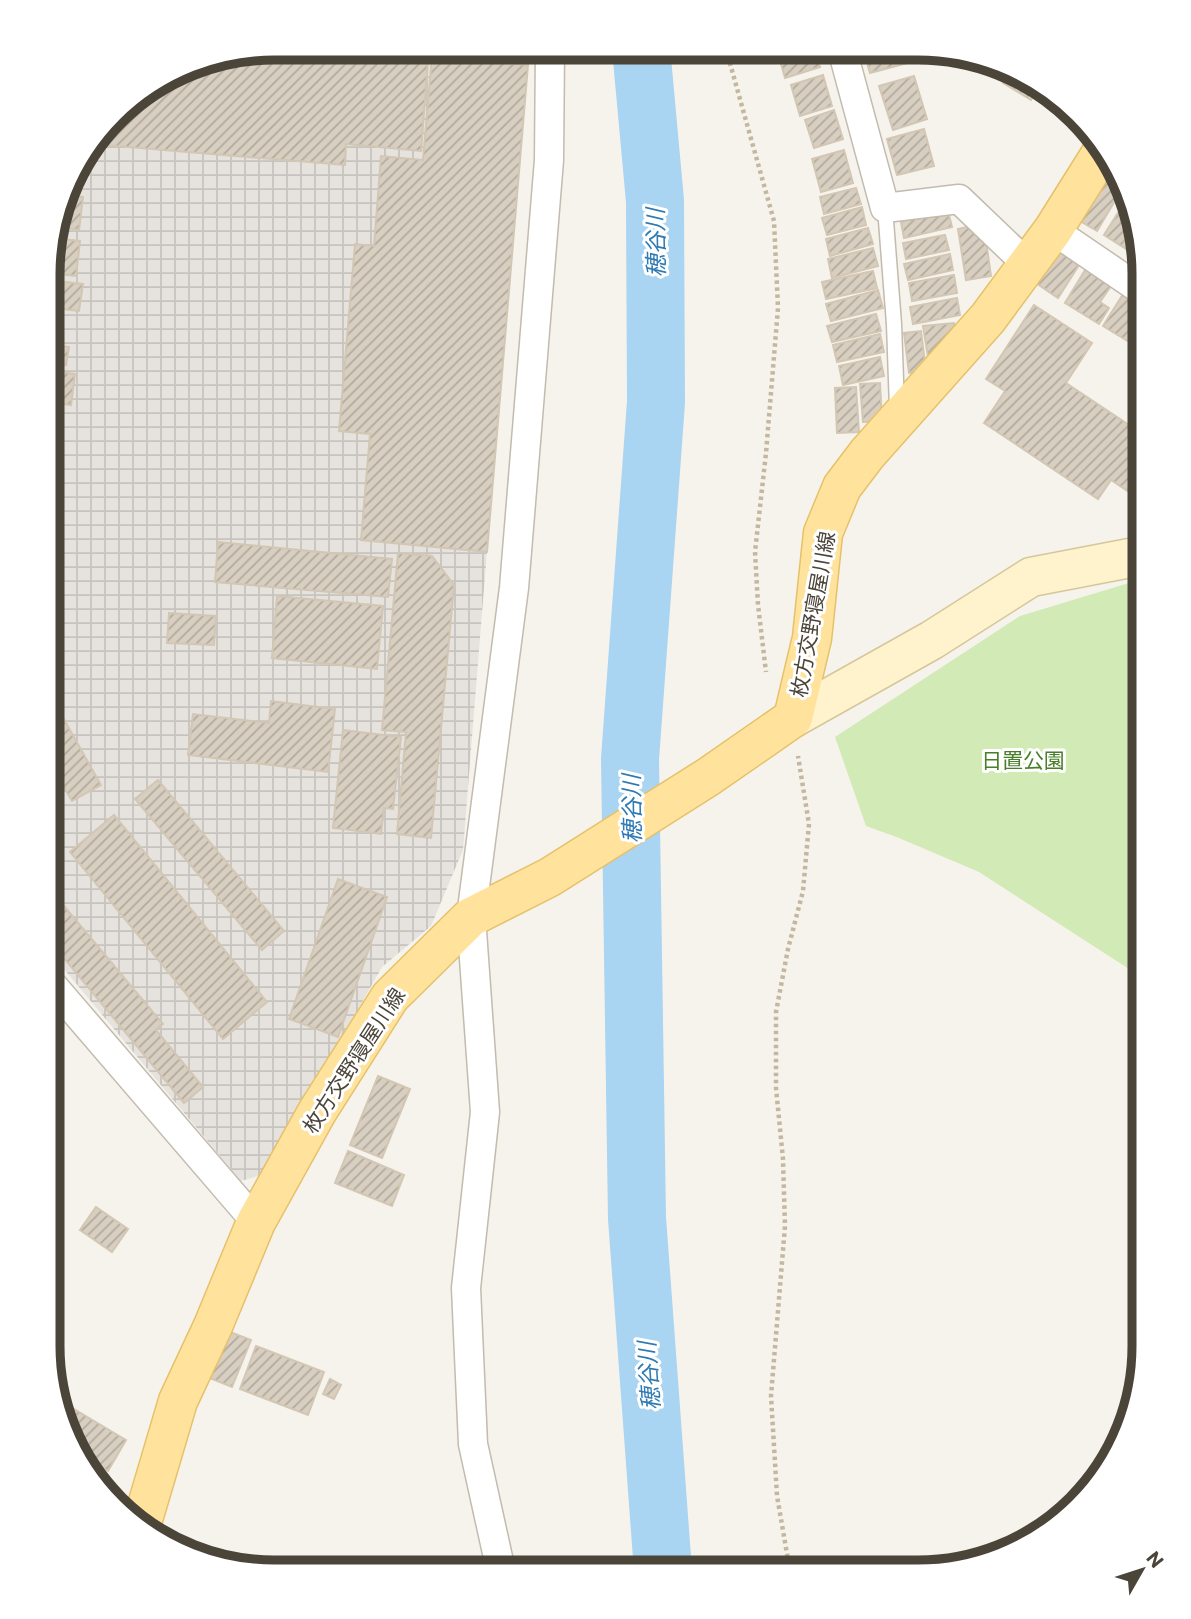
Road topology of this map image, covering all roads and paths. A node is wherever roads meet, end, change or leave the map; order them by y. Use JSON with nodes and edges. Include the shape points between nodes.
{"nodes":[{"id":1,"x":551,"y":60,"type":"edge"},
{"id":2,"x":729,"y":60,"type":"edge"},
{"id":3,"x":845,"y":60,"type":"edge"},
{"id":4,"x":1097,"y":159,"type":"edge"},
{"id":5,"x":885,"y":208,"type":"junction"},
{"id":6,"x":1053,"y":230,"type":"junction"},
{"id":7,"x":1028,"y":265,"type":"junction"},
{"id":8,"x":1132,"y":284,"type":"edge"},
{"id":9,"x":898,"y":419,"type":"junction"},
{"id":10,"x":1132,"y":555,"type":"edge"},
{"id":11,"x":766,"y":672,"type":"dead end"},
{"id":12,"x":793,"y":718,"type":"junction"},
{"id":13,"x":471,"y":917,"type":"junction"},
{"id":14,"x":60,"y":994,"type":"edge"},
{"id":15,"x":256,"y":1222,"type":"junction"},
{"id":16,"x":144,"y":1516,"type":"edge"},
{"id":17,"x":499,"y":1560,"type":"edge"},
{"id":18,"x":788,"y":1560,"type":"edge"}],
"edges":[{"from":1,"to":13,"type":"street","via":[[549,160],[514,588]]},
{"from":2,"to":11,"type":"path","via":[[774,221],[778,308],[755,552]]},
{"from":3,"to":5,"type":"street"},
{"from":4,"to":6,"type":"main road","name":"枚方交野寝屋川線"},
{"from":5,"to":7,"type":"street","via":[[959,199]]},
{"from":5,"to":9,"type":"lane"},
{"from":6,"to":7,"type":"main road","name":"枚方交野寝屋川線"},
{"from":6,"to":8,"type":"street"},
{"from":7,"to":9,"type":"main road","name":"枚方交野寝屋川線","via":[[988,318]]},
{"from":9,"to":12,"type":"main road","name":"枚方交野寝屋川線","via":[[842,487],[823,533],[812,638]]},
{"from":10,"to":12,"type":"street","via":[[1031,578]]},
{"from":12,"to":13,"type":"main road","name":"枚方交野寝屋川線","via":[[550,877]]},
{"from":12,"to":18,"type":"path","via":[[809,824],[803,891],[776,1012],[785,1226],[771,1396],[777,1496]]},
{"from":13,"to":15,"type":"main road","name":"枚方交野寝屋川線","via":[[390,997],[317,1112]]},
{"from":13,"to":17,"type":"street","via":[[485,1112],[466,1288],[474,1444]]},
{"from":14,"to":15,"type":"street"},
{"from":15,"to":16,"type":"main road","name":"枚方交野寝屋川線","via":[[177,1401]]}]}
